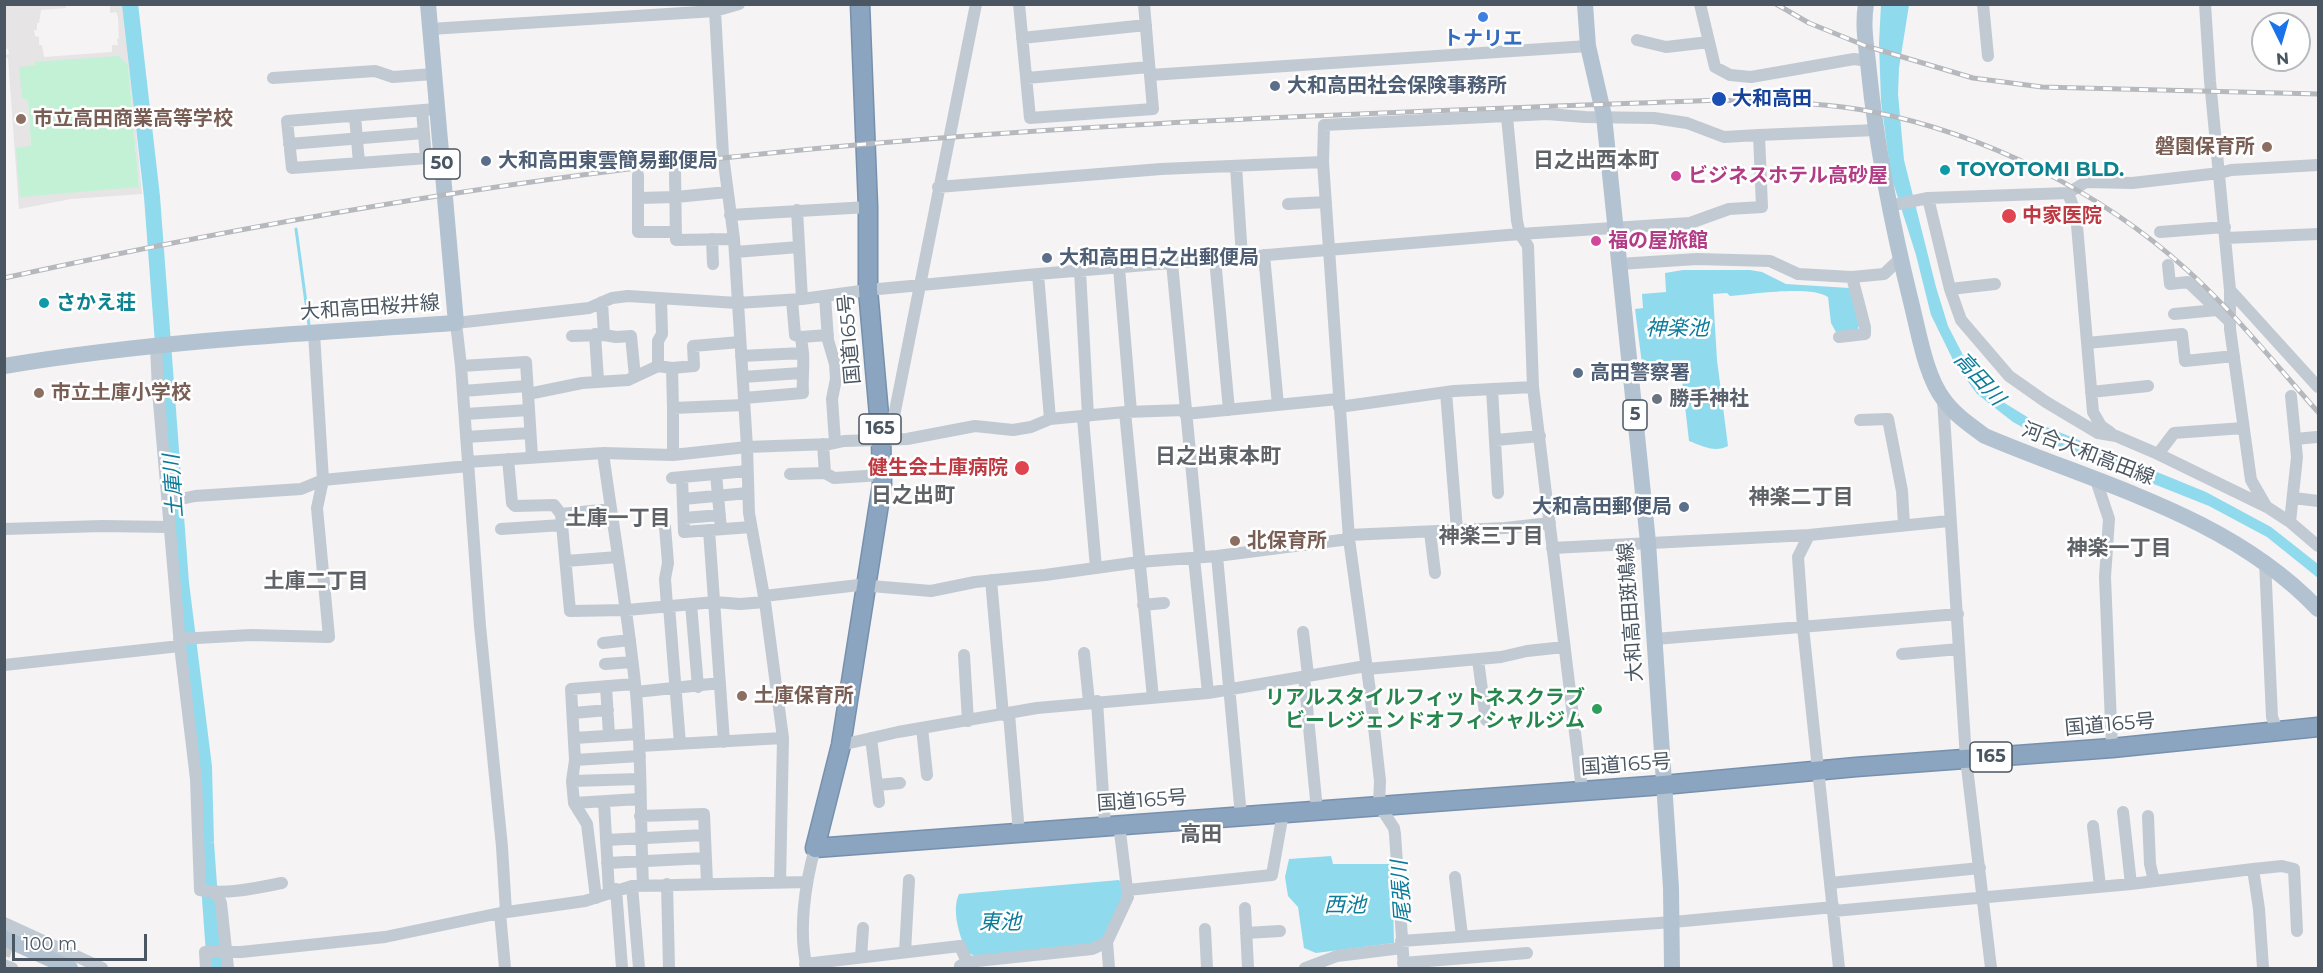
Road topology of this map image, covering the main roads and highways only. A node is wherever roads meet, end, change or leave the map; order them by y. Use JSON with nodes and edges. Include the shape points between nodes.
{"nodes":[{"id":1,"x":428,"y":4,"type":"edge"},
{"id":2,"x":860,"y":4,"type":"edge"},
{"id":3,"x":1585,"y":4,"type":"edge"},
{"id":4,"x":1866,"y":4,"type":"edge"},
{"id":5,"x":4,"y":366,"type":"edge"},
{"id":6,"x":2319,"y":609,"type":"edge"},
{"id":7,"x":2319,"y":727,"type":"edge"},
{"id":8,"x":1663,"y":785,"type":"junction"},
{"id":9,"x":8,"y":930,"type":"edge"},
{"id":10,"x":4,"y":950,"type":"edge"},
{"id":11,"x":43,"y":969,"type":"edge"},
{"id":12,"x":70,"y":969,"type":"edge"},
{"id":13,"x":1672,"y":969,"type":"edge"}],
"edges":[{"from":1,"to":5,"type":"main road","name":"大和高田桜井線","number":"50","via":[[433,74],[429,110],[456,323],[161,346]]},
{"from":2,"to":8,"type":"highway","name":"国道165号","number":"165","via":[[868,290],[882,475],[841,745],[815,848]]},
{"from":3,"to":8,"type":"main road","name":"大和高田斑鳩線","number":"5","via":[[1588,46],[1604,116],[1648,542]]},
{"from":4,"to":6,"type":"main road","name":"河合大和高田線","via":[[1863,24],[1876,130],[1900,259],[1925,360],[1943,399],[1985,436],[2193,520],[2265,561]]},
{"from":7,"to":8,"type":"highway","name":"国道165号","number":"165"},
{"from":8,"to":13,"type":"main road","name":"大和高田斑鳩線","number":"5","via":[[1673,922]]},
{"from":9,"to":12,"type":"main road"},
{"from":10,"to":11,"type":"main road"}]}
